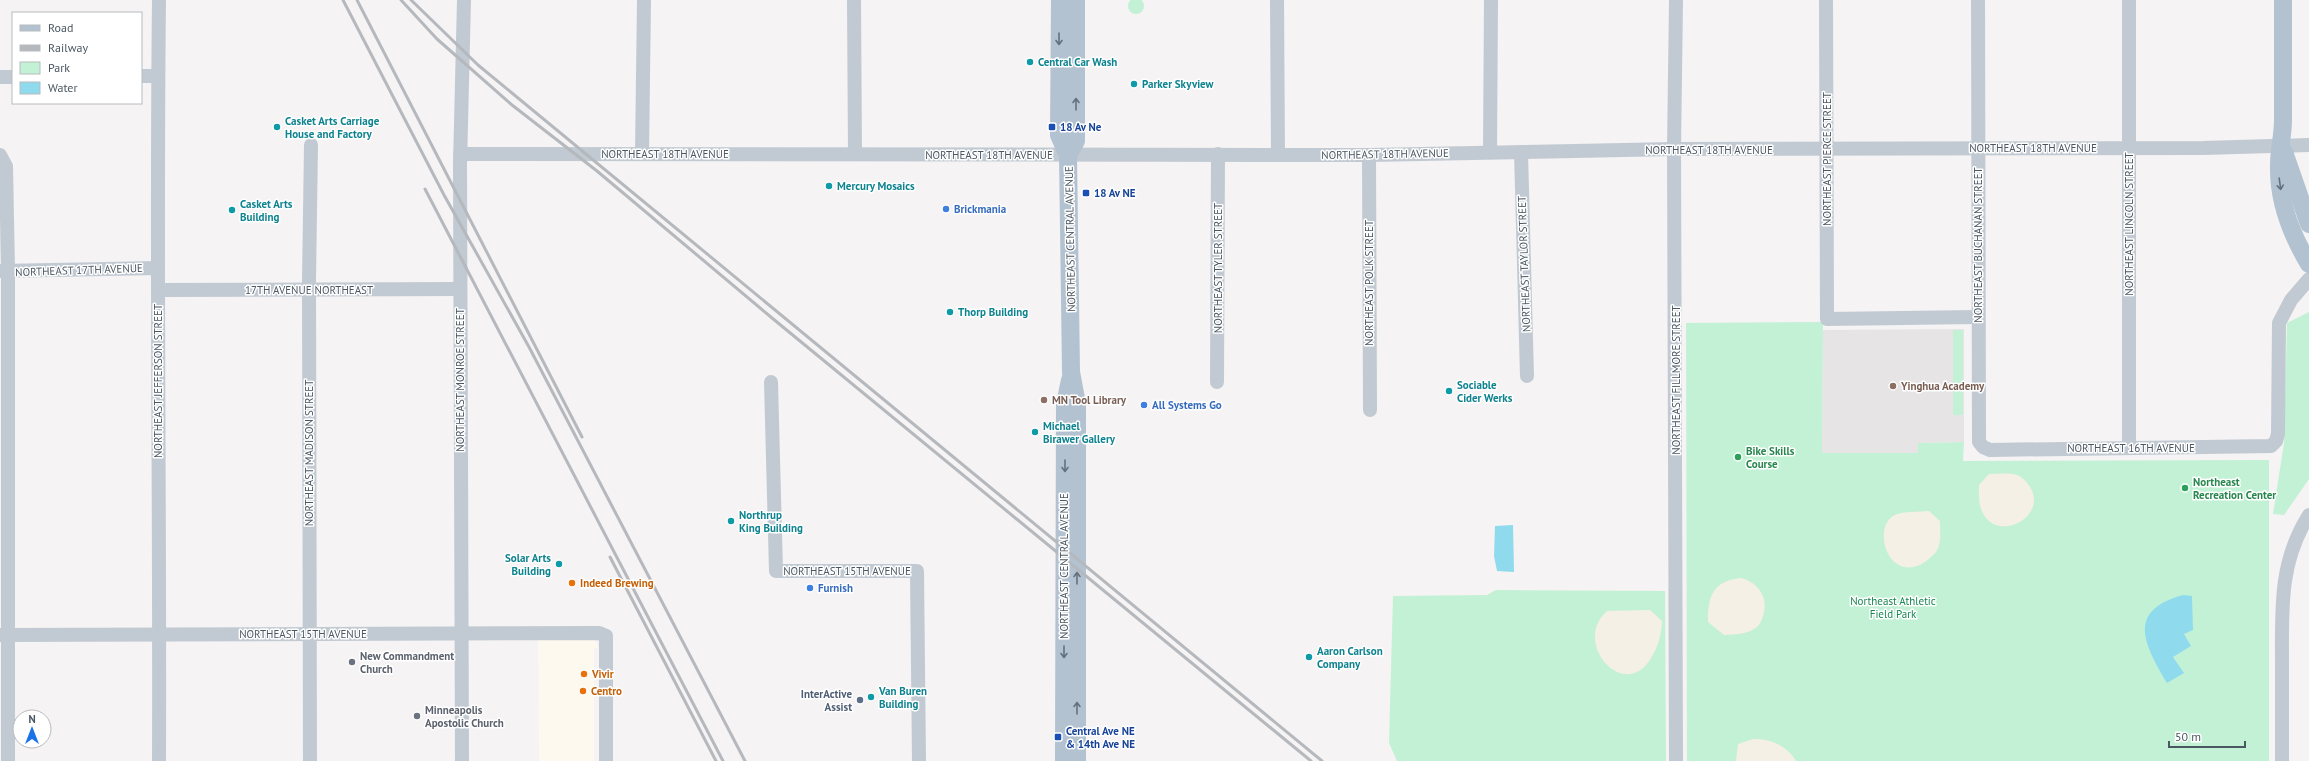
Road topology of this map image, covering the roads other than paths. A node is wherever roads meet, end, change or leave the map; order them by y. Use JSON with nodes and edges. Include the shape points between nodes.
{"nodes":[{"id":1,"x":159,"y":0,"type":"edge"},
{"id":2,"x":464,"y":0,"type":"edge"},
{"id":3,"x":644,"y":0,"type":"edge"},
{"id":4,"x":854,"y":0,"type":"edge"},
{"id":5,"x":1060,"y":0,"type":"edge"},
{"id":6,"x":1076,"y":0,"type":"edge"},
{"id":7,"x":1277,"y":0,"type":"edge"},
{"id":8,"x":1491,"y":0,"type":"edge"},
{"id":9,"x":1676,"y":0,"type":"edge"},
{"id":10,"x":1826,"y":0,"type":"edge"},
{"id":11,"x":1978,"y":0,"type":"edge"},
{"id":12,"x":2129,"y":0,"type":"edge"},
{"id":13,"x":2283,"y":0,"type":"edge"},
{"id":14,"x":142,"y":76,"type":"edge"},
{"id":15,"x":158,"y":76,"type":"junction"},
{"id":16,"x":0,"y":77,"type":"edge"},
{"id":17,"x":12,"y":77,"type":"edge"},
{"id":18,"x":310,"y":145,"type":"dead end"},
{"id":19,"x":2282,"y":145,"type":"junction"},
{"id":20,"x":2309,"y":145,"type":"edge"},
{"id":21,"x":2129,"y":147,"type":"junction"},
{"id":22,"x":1826,"y":148,"type":"junction"},
{"id":23,"x":1978,"y":148,"type":"junction"},
{"id":24,"x":1674,"y":149,"type":"junction"},
{"id":25,"x":1490,"y":152,"type":"junction"},
{"id":26,"x":1521,"y":152,"type":"junction"},
{"id":27,"x":460,"y":154,"type":"junction"},
{"id":28,"x":642,"y":154,"type":"junction"},
{"id":29,"x":855,"y":154,"type":"junction"},
{"id":30,"x":1218,"y":154,"type":"junction"},
{"id":31,"x":1278,"y":154,"type":"junction"},
{"id":32,"x":0,"y":155,"type":"edge"},
{"id":33,"x":1068,"y":155,"type":"junction"},
{"id":34,"x":1369,"y":155,"type":"junction"},
{"id":35,"x":2309,"y":224,"type":"edge"},
{"id":36,"x":2309,"y":264,"type":"edge"},
{"id":37,"x":157,"y":268,"type":"junction"},
{"id":38,"x":4,"y":272,"type":"edge"},
{"id":39,"x":2309,"y":279,"type":"edge"},
{"id":40,"x":460,"y":289,"type":"junction"},
{"id":41,"x":158,"y":290,"type":"junction"},
{"id":42,"x":309,"y":290,"type":"junction"},
{"id":43,"x":1978,"y":317,"type":"junction"},
{"id":44,"x":1071,"y":372,"type":"junction"},
{"id":45,"x":1527,"y":376,"type":"dead end"},
{"id":46,"x":771,"y":382,"type":"dead end"},
{"id":47,"x":1218,"y":382,"type":"dead end"},
{"id":48,"x":1370,"y":410,"type":"dead end"},
{"id":49,"x":1979,"y":442,"type":"joint"},
{"id":50,"x":2129,"y":448,"type":"junction"},
{"id":51,"x":2309,"y":515,"type":"edge"},
{"id":52,"x":159,"y":634,"type":"junction"},
{"id":53,"x":310,"y":634,"type":"junction"},
{"id":54,"x":461,"y":634,"type":"junction"},
{"id":55,"x":4,"y":635,"type":"edge"},
{"id":56,"x":8,"y":761,"type":"edge"},
{"id":57,"x":159,"y":761,"type":"edge"},
{"id":58,"x":310,"y":761,"type":"edge"},
{"id":59,"x":462,"y":761,"type":"edge"},
{"id":60,"x":606,"y":761,"type":"edge"},
{"id":61,"x":919,"y":761,"type":"edge"},
{"id":62,"x":1064,"y":761,"type":"edge"},
{"id":63,"x":1077,"y":761,"type":"edge"},
{"id":64,"x":1676,"y":761,"type":"edge"},
{"id":65,"x":2282,"y":761,"type":"edge"}],
"edges":[{"from":1,"to":15,"type":"street","name":"NORTHEAST JEFFERSON STREET"},
{"from":2,"to":27,"type":"street","name":"NORTHEAST MONROE STREET"},
{"from":3,"to":28,"type":"street"},
{"from":4,"to":29,"type":"street"},
{"from":5,"to":33,"type":"main road","name":"NORTHEAST CENTRAL AVENUE","one_way":true,"via":[[1059,134]]},
{"from":33,"to":6,"type":"main road","name":"NORTHEAST CENTRAL AVENUE","one_way":true,"via":[[1076,141]]},
{"from":7,"to":31,"type":"street"},
{"from":8,"to":25,"type":"street"},
{"from":9,"to":24,"type":"street","name":"NORTHEAST FILLMORE STREET"},
{"from":10,"to":22,"type":"street","name":"NORTHEAST PIERCE STREET"},
{"from":11,"to":23,"type":"street","name":"NORTHEAST BUCHANAN STREET"},
{"from":12,"to":21,"type":"street","name":"NORTHEAST LINCOLN STREET"},
{"from":13,"to":19,"type":"main road"},
{"from":14,"to":15,"type":"street"},
{"from":15,"to":37,"type":"street","name":"NORTHEAST JEFFERSON STREET"},
{"from":16,"to":17,"type":"street"},
{"from":18,"to":42,"type":"street","name":"NORTHEAST MADISON STREET"},
{"from":19,"to":20,"type":"street","name":"NORTHEAST 18TH AVENUE"},
{"from":19,"to":21,"type":"street","name":"NORTHEAST 18TH AVENUE","via":[[2267,148]]},
{"from":19,"to":35,"type":"main road"},
{"from":19,"to":36,"type":"main road","one_way":true,"via":[[2279,165],[2286,217]]},
{"from":21,"to":23,"type":"street","name":"NORTHEAST 18TH AVENUE"},
{"from":21,"to":50,"type":"street","name":"NORTHEAST LINCOLN STREET"},
{"from":22,"to":23,"type":"street","name":"NORTHEAST 18TH AVENUE"},
{"from":22,"to":24,"type":"street","name":"NORTHEAST 18TH AVENUE"},
{"from":22,"to":43,"type":"street","name":"NORTHEAST PIERCE STREET","via":[[1827,319]]},
{"from":23,"to":43,"type":"street","name":"NORTHEAST BUCHANAN STREET"},
{"from":24,"to":26,"type":"street","name":"NORTHEAST 18TH AVENUE"},
{"from":24,"to":64,"type":"street","name":"NORTHEAST FILLMORE STREET"},
{"from":25,"to":26,"type":"street","name":"NORTHEAST 18TH AVENUE"},
{"from":25,"to":34,"type":"street","name":"NORTHEAST 18TH AVENUE"},
{"from":26,"to":45,"type":"street","name":"NORTHEAST TAYLOR STREET"},
{"from":27,"to":28,"type":"street","name":"NORTHEAST 18TH AVENUE"},
{"from":27,"to":40,"type":"street","name":"NORTHEAST MONROE STREET"},
{"from":28,"to":29,"type":"street","name":"NORTHEAST 18TH AVENUE"},
{"from":29,"to":33,"type":"street","name":"NORTHEAST 18TH AVENUE"},
{"from":30,"to":31,"type":"street","name":"NORTHEAST 18TH AVENUE"},
{"from":30,"to":33,"type":"street","name":"NORTHEAST 18TH AVENUE"},
{"from":30,"to":47,"type":"street","name":"NORTHEAST TYLER STREET"},
{"from":31,"to":34,"type":"street","name":"NORTHEAST 18TH AVENUE"},
{"from":32,"to":38,"type":"street","via":[[6,166]]},
{"from":33,"to":44,"type":"main road","name":"NORTHEAST CENTRAL AVENUE"},
{"from":34,"to":48,"type":"street","name":"NORTHEAST POLK STREET"},
{"from":37,"to":38,"type":"street","name":"NORTHEAST 17TH AVENUE"},
{"from":37,"to":41,"type":"street","name":"NORTHEAST JEFFERSON STREET"},
{"from":38,"to":55,"type":"street"},
{"from":39,"to":50,"type":"street","name":"NORTHEAST 16TH AVENUE","via":[[2291,300],[2279,323],[2278,434],[2271,446]]},
{"from":40,"to":42,"type":"street","name":"17TH AVENUE NORTHEAST"},
{"from":40,"to":54,"type":"street","name":"NORTHEAST MONROE STREET"},
{"from":41,"to":42,"type":"street","name":"17TH AVENUE NORTHEAST"},
{"from":41,"to":52,"type":"street","name":"NORTHEAST JEFFERSON STREET"},
{"from":42,"to":53,"type":"street","name":"NORTHEAST MADISON STREET"},
{"from":43,"to":49,"type":"street","name":"NORTHEAST BUCHANAN STREET"},
{"from":44,"to":62,"type":"main road","name":"NORTHEAST CENTRAL AVENUE","one_way":true,"via":[[1065,404]]},
{"from":63,"to":44,"type":"main road","name":"NORTHEAST CENTRAL AVENUE","one_way":true,"via":[[1077,404]]},
{"from":46,"to":61,"type":"street","name":"NORTHEAST 15TH AVENUE","via":[[776,571],[917,571]]},
{"from":49,"to":50,"type":"street","name":"NORTHEAST 16TH AVENUE","via":[[1990,450]]},
{"from":51,"to":65,"type":"street","via":[[2301,527],[2287,564],[2282,594]]},
{"from":52,"to":53,"type":"street","name":"NORTHEAST 15TH AVENUE"},
{"from":52,"to":55,"type":"street","name":"NORTHEAST 15TH AVENUE"},
{"from":52,"to":57,"type":"street","name":"NORTHEAST JEFFERSON STREET"},
{"from":53,"to":54,"type":"street","name":"NORTHEAST 15TH AVENUE"},
{"from":53,"to":58,"type":"street","name":"NORTHEAST MADISON STREET"},
{"from":54,"to":59,"type":"street","name":"NORTHEAST MONROE STREET"},
{"from":54,"to":60,"type":"street","name":"NORTHEAST 15TH AVENUE","via":[[599,633],[606,636]]},
{"from":55,"to":56,"type":"street"}]}
